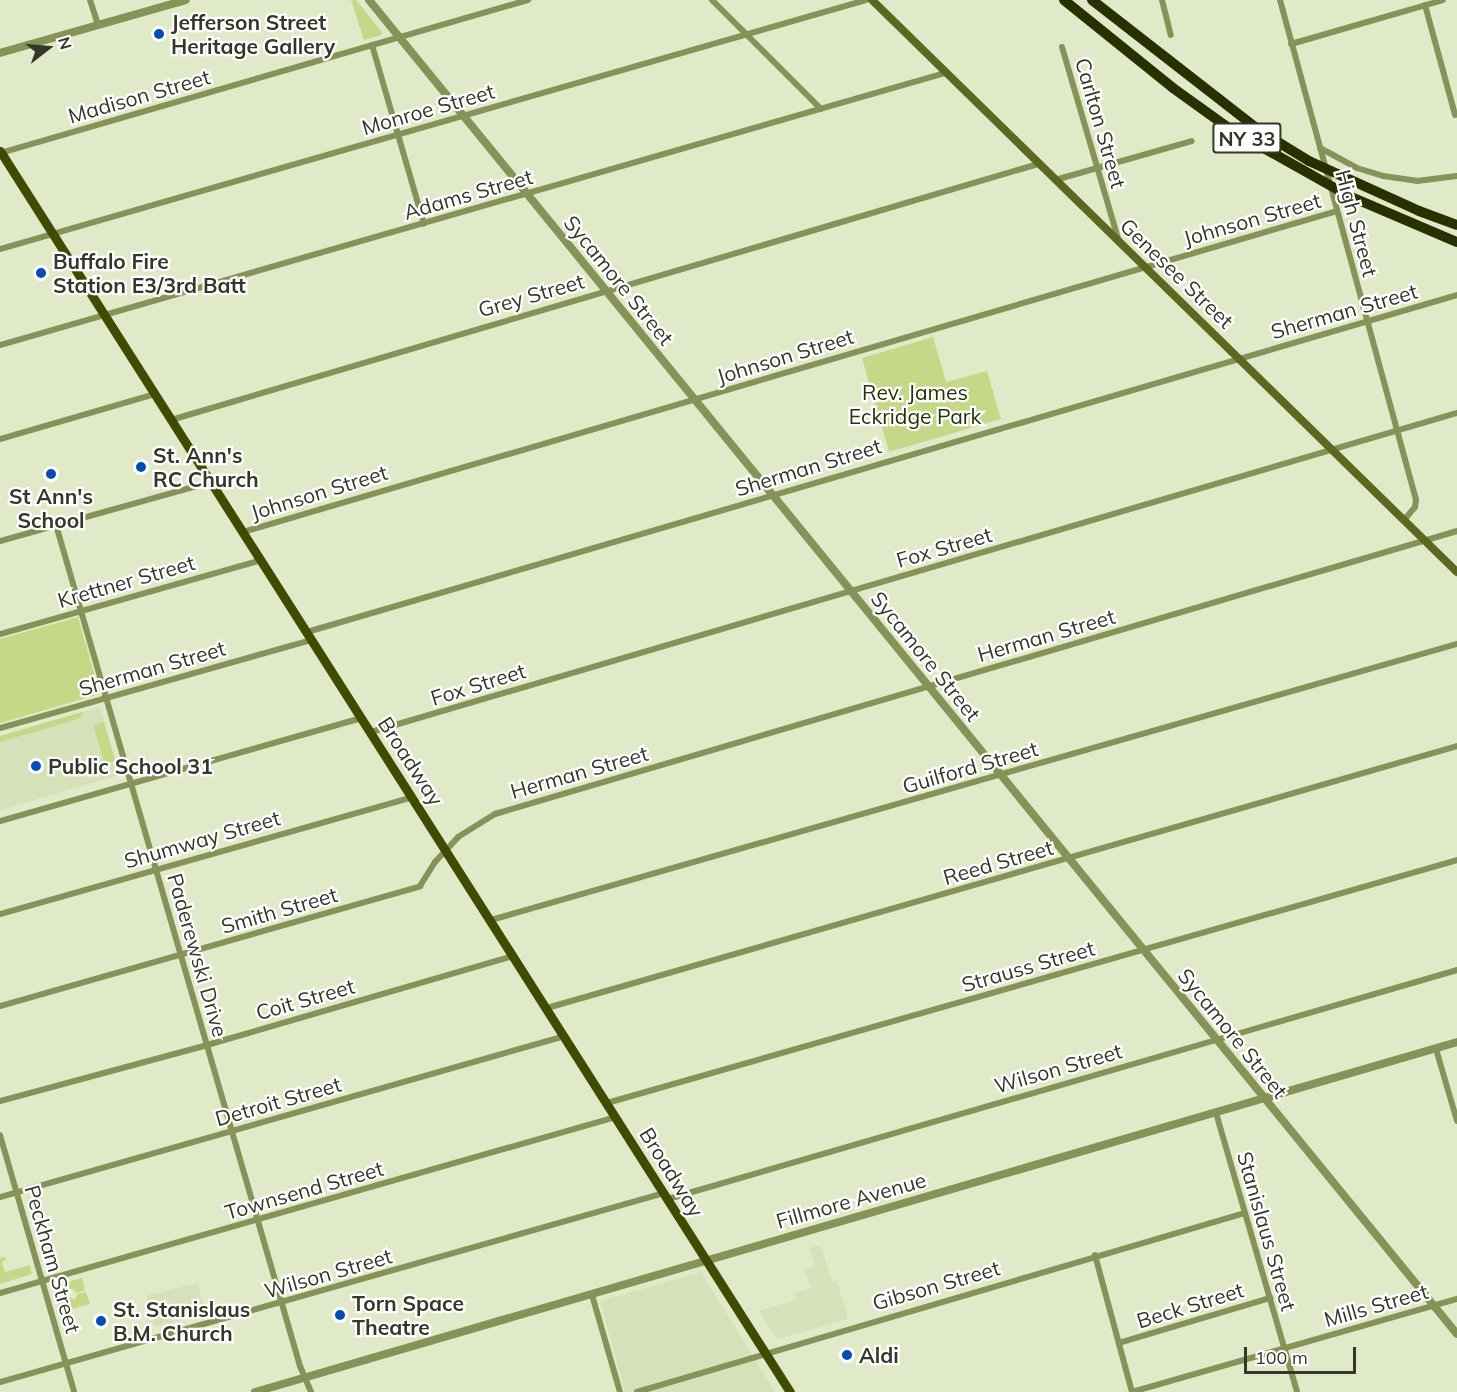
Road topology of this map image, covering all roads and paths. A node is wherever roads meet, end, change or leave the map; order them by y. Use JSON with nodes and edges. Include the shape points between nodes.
{"nodes":[{"id":1,"x":90,"y":0,"type":"edge"},
{"id":2,"x":186,"y":0,"type":"edge"},
{"id":3,"x":369,"y":0,"type":"edge"},
{"id":4,"x":528,"y":0,"type":"edge"},
{"id":5,"x":712,"y":0,"type":"edge"},
{"id":6,"x":866,"y":0,"type":"edge"},
{"id":7,"x":872,"y":0,"type":"edge"},
{"id":8,"x":1064,"y":0,"type":"edge"},
{"id":9,"x":1162,"y":0,"type":"edge"},
{"id":10,"x":1280,"y":0,"type":"edge"},
{"id":11,"x":1443,"y":0,"type":"edge"},
{"id":12,"x":1093,"y":1,"type":"edge"},
{"id":13,"x":1425,"y":5,"type":"junction"},
{"id":14,"x":98,"y":25,"type":"junction"},
{"id":15,"x":747,"y":35,"type":"junction"},
{"id":16,"x":1172,"y":35,"type":"dead end"},
{"id":17,"x":399,"y":37,"type":"junction"},
{"id":18,"x":1291,"y":44,"type":"junction"},
{"id":19,"x":372,"y":45,"type":"junction"},
{"id":20,"x":1062,"y":47,"type":"dead end"},
{"id":21,"x":0,"y":53,"type":"edge"},
{"id":22,"x":945,"y":73,"type":"junction"},
{"id":23,"x":821,"y":109,"type":"junction"},
{"id":24,"x":1455,"y":115,"type":"dead end"},
{"id":25,"x":464,"y":116,"type":"junction"},
{"id":26,"x":398,"y":135,"type":"junction"},
{"id":27,"x":1192,"y":141,"type":"dead end"},
{"id":28,"x":1320,"y":151,"type":"junction"},
{"id":29,"x":0,"y":152,"type":"edge"},
{"id":30,"x":1038,"y":164,"type":"junction"},
{"id":31,"x":1097,"y":168,"type":"junction"},
{"id":32,"x":1457,"y":176,"type":"edge"},
{"id":33,"x":1054,"y":181,"type":"junction"},
{"id":34,"x":528,"y":194,"type":"junction"},
{"id":35,"x":1337,"y":211,"type":"junction"},
{"id":36,"x":424,"y":224,"type":"junction"},
{"id":37,"x":1457,"y":225,"type":"edge"},
{"id":38,"x":52,"y":234,"type":"junction"},
{"id":39,"x":1119,"y":242,"type":"junction"},
{"id":40,"x":1457,"y":242,"type":"edge"},
{"id":41,"x":0,"y":249,"type":"edge"},
{"id":42,"x":1144,"y":267,"type":"junction"},
{"id":43,"x":605,"y":291,"type":"junction"},
{"id":44,"x":1457,"y":295,"type":"edge"},
{"id":45,"x":105,"y":315,"type":"junction"},
{"id":46,"x":1367,"y":321,"type":"junction"},
{"id":47,"x":0,"y":345,"type":"edge"},
{"id":48,"x":1239,"y":358,"type":"junction"},
{"id":49,"x":155,"y":394,"type":"junction"},
{"id":50,"x":693,"y":400,"type":"junction"},
{"id":51,"x":1457,"y":413,"type":"edge"},
{"id":52,"x":171,"y":420,"type":"junction"},
{"id":53,"x":1397,"y":431,"type":"junction"},
{"id":54,"x":0,"y":439,"type":"edge"},
{"id":55,"x":1333,"y":450,"type":"junction"},
{"id":56,"x":211,"y":482,"type":"junction"},
{"id":57,"x":771,"y":495,"type":"junction"},
{"id":58,"x":1404,"y":520,"type":"junction"},
{"id":59,"x":56,"y":525,"type":"junction"},
{"id":60,"x":1457,"y":531,"type":"edge"},
{"id":61,"x":243,"y":532,"type":"junction"},
{"id":62,"x":0,"y":541,"type":"edge"},
{"id":63,"x":1425,"y":541,"type":"junction"},
{"id":64,"x":261,"y":560,"type":"junction"},
{"id":65,"x":1457,"y":572,"type":"edge"},
{"id":66,"x":850,"y":592,"type":"junction"},
{"id":67,"x":81,"y":611,"type":"junction"},
{"id":68,"x":0,"y":633,"type":"edge"},
{"id":69,"x":310,"y":636,"type":"junction"},
{"id":70,"x":1457,"y":644,"type":"edge"},
{"id":71,"x":928,"y":687,"type":"junction"},
{"id":72,"x":106,"y":698,"type":"junction"},
{"id":73,"x":362,"y":718,"type":"junction"},
{"id":74,"x":0,"y":728,"type":"edge"},
{"id":75,"x":371,"y":732,"type":"junction"},
{"id":76,"x":1457,"y":746,"type":"edge"},
{"id":77,"x":1001,"y":775,"type":"junction"},
{"id":78,"x":131,"y":784,"type":"junction"},
{"id":79,"x":413,"y":797,"type":"junction"},
{"id":80,"x":0,"y":821,"type":"edge"},
{"id":81,"x":446,"y":850,"type":"junction"},
{"id":82,"x":1069,"y":859,"type":"junction"},
{"id":83,"x":1457,"y":860,"type":"edge"},
{"id":84,"x":156,"y":870,"type":"junction"},
{"id":85,"x":0,"y":914,"type":"edge"},
{"id":86,"x":491,"y":921,"type":"junction"},
{"id":87,"x":1143,"y":950,"type":"junction"},
{"id":88,"x":514,"y":955,"type":"junction"},
{"id":89,"x":181,"y":956,"type":"junction"},
{"id":90,"x":1457,"y":970,"type":"edge"},
{"id":91,"x":0,"y":1006,"type":"edge"},
{"id":92,"x":547,"y":1008,"type":"junction"},
{"id":93,"x":565,"y":1036,"type":"junction"},
{"id":94,"x":1215,"y":1039,"type":"junction"},
{"id":95,"x":1457,"y":1042,"type":"edge"},
{"id":96,"x":207,"y":1045,"type":"junction"},
{"id":97,"x":1436,"y":1048,"type":"junction"},
{"id":98,"x":1263,"y":1099,"type":"junction"},
{"id":99,"x":0,"y":1101,"type":"edge"},
{"id":100,"x":608,"y":1103,"type":"junction"},
{"id":101,"x":1216,"y":1113,"type":"junction"},
{"id":102,"x":616,"y":1117,"type":"junction"},
{"id":103,"x":1457,"y":1121,"type":"edge"},
{"id":104,"x":232,"y":1131,"type":"junction"},
{"id":105,"x":0,"y":1135,"type":"edge"},
{"id":106,"x":17,"y":1192,"type":"junction"},
{"id":107,"x":666,"y":1196,"type":"junction"},
{"id":108,"x":0,"y":1197,"type":"edge"},
{"id":109,"x":1245,"y":1214,"type":"junction"},
{"id":110,"x":258,"y":1220,"type":"junction"},
{"id":111,"x":1095,"y":1255,"type":"junction"},
{"id":112,"x":707,"y":1260,"type":"junction"},
{"id":113,"x":43,"y":1281,"type":"junction"},
{"id":114,"x":0,"y":1293,"type":"edge"},
{"id":115,"x":591,"y":1295,"type":"junction"},
{"id":116,"x":1270,"y":1298,"type":"junction"},
{"id":117,"x":1457,"y":1299,"type":"edge"},
{"id":118,"x":282,"y":1303,"type":"junction"},
{"id":119,"x":1434,"y":1305,"type":"junction"},
{"id":120,"x":1457,"y":1334,"type":"edge"},
{"id":121,"x":1119,"y":1344,"type":"junction"},
{"id":122,"x":1284,"y":1348,"type":"junction"},
{"id":123,"x":765,"y":1352,"type":"junction"},
{"id":124,"x":66,"y":1364,"type":"junction"},
{"id":125,"x":306,"y":1377,"type":"junction"},
{"id":126,"x":0,"y":1382,"type":"edge"},
{"id":127,"x":74,"y":1392,"type":"edge"},
{"id":128,"x":255,"y":1392,"type":"edge"},
{"id":129,"x":311,"y":1392,"type":"edge"},
{"id":130,"x":620,"y":1392,"type":"edge"},
{"id":131,"x":636,"y":1392,"type":"edge"},
{"id":132,"x":790,"y":1392,"type":"edge"},
{"id":133,"x":1132,"y":1392,"type":"edge"},
{"id":134,"x":1297,"y":1392,"type":"edge"}],
"edges":[{"from":1,"to":14,"type":"street"},
{"from":2,"to":14,"type":"street"},
{"from":3,"to":17,"type":"street","name":"Sycamore Street"},
{"from":4,"to":17,"type":"street","name":"Madison Street"},
{"from":5,"to":15,"type":"street"},
{"from":6,"to":15,"type":"street","name":"Monroe Street"},
{"from":7,"to":22,"type":"main road","name":"Genesee Street"},
{"from":8,"to":40,"type":"highway","number":"NY 33","via":[[1230,129],[1349,196]]},
{"from":9,"to":16,"type":"street"},
{"from":10,"to":18,"type":"street","name":"High Street"},
{"from":11,"to":13,"type":"street"},
{"from":12,"to":37,"type":"highway","number":"NY 33","via":[[1197,84],[1309,161]]},
{"from":13,"to":18,"type":"street"},
{"from":13,"to":24,"type":"street"},
{"from":14,"to":21,"type":"street"},
{"from":15,"to":23,"type":"street"},
{"from":15,"to":25,"type":"street","name":"Monroe Street"},
{"from":17,"to":19,"type":"street","name":"Madison Street"},
{"from":17,"to":25,"type":"street","name":"Sycamore Street"},
{"from":18,"to":28,"type":"street","name":"High Street"},
{"from":19,"to":26,"type":"street"},
{"from":19,"to":29,"type":"street","name":"Madison Street"},
{"from":20,"to":31,"type":"street","name":"Carlton Street"},
{"from":22,"to":23,"type":"street","name":"Adams Street"},
{"from":22,"to":30,"type":"main road","name":"Genesee Street"},
{"from":23,"to":34,"type":"street","name":"Adams Street"},
{"from":25,"to":26,"type":"street","name":"Monroe Street"},
{"from":25,"to":34,"type":"street","name":"Sycamore Street"},
{"from":26,"to":36,"type":"street"},
{"from":26,"to":38,"type":"street","name":"Monroe Street"},
{"from":27,"to":31,"type":"street"},
{"from":28,"to":32,"type":"street","via":[[1383,176],[1417,181]]},
{"from":28,"to":35,"type":"street","name":"High Street"},
{"from":29,"to":38,"type":"main road","name":"Broadway"},
{"from":30,"to":33,"type":"main road","name":"Genesee Street"},
{"from":30,"to":43,"type":"street","name":"Grey Street"},
{"from":31,"to":33,"type":"street"},
{"from":31,"to":39,"type":"street","name":"Carlton Street"},
{"from":33,"to":39,"type":"main road","name":"Genesee Street"},
{"from":34,"to":36,"type":"street","name":"Adams Street"},
{"from":34,"to":43,"type":"street","name":"Sycamore Street"},
{"from":35,"to":42,"type":"street","name":"Johnson Street"},
{"from":35,"to":46,"type":"street","name":"High Street"},
{"from":36,"to":45,"type":"street","name":"Adams Street"},
{"from":38,"to":41,"type":"street","name":"Monroe Street"},
{"from":38,"to":45,"type":"main road","name":"Broadway"},
{"from":39,"to":42,"type":"main road","name":"Genesee Street"},
{"from":42,"to":48,"type":"main road","name":"Genesee Street"},
{"from":42,"to":50,"type":"street","name":"Johnson Street"},
{"from":43,"to":50,"type":"street","name":"Sycamore Street"},
{"from":43,"to":52,"type":"street","name":"Grey Street"},
{"from":44,"to":46,"type":"street","name":"Sherman Street"},
{"from":45,"to":47,"type":"street","name":"Adams Street"},
{"from":45,"to":49,"type":"main road","name":"Broadway"},
{"from":46,"to":48,"type":"street","name":"Sherman Street"},
{"from":46,"to":53,"type":"street","name":"High Street"},
{"from":48,"to":55,"type":"main road","name":"Genesee Street"},
{"from":48,"to":57,"type":"street","name":"Sherman Street"},
{"from":49,"to":52,"type":"main road","name":"Broadway"},
{"from":49,"to":54,"type":"street"},
{"from":50,"to":57,"type":"street","name":"Sycamore Street"},
{"from":50,"to":61,"type":"street","name":"Johnson Street"},
{"from":51,"to":53,"type":"street","name":"Fox Street"},
{"from":52,"to":56,"type":"main road","name":"Broadway"},
{"from":53,"to":55,"type":"street","name":"Fox Street"},
{"from":53,"to":58,"type":"street","name":"High Street","via":[[1416,504]]},
{"from":55,"to":58,"type":"main road","name":"Genesee Street"},
{"from":55,"to":66,"type":"street","name":"Fox Street"},
{"from":56,"to":59,"type":"street"},
{"from":56,"to":61,"type":"main road","name":"Broadway"},
{"from":57,"to":66,"type":"street","name":"Sycamore Street"},
{"from":57,"to":69,"type":"street","name":"Sherman Street"},
{"from":58,"to":63,"type":"main road","name":"Genesee Street"},
{"from":59,"to":62,"type":"street"},
{"from":59,"to":67,"type":"street","name":"Paderewski Drive"},
{"from":60,"to":63,"type":"street","name":"Herman Street"},
{"from":61,"to":64,"type":"main road","name":"Broadway"},
{"from":63,"to":65,"type":"main road","name":"Genesee Street"},
{"from":63,"to":71,"type":"street","name":"Herman Street"},
{"from":64,"to":67,"type":"street","name":"Krettner Street"},
{"from":64,"to":69,"type":"main road","name":"Broadway"},
{"from":66,"to":71,"type":"street","name":"Sycamore Street"},
{"from":66,"to":75,"type":"street","name":"Fox Street"},
{"from":67,"to":68,"type":"street","name":"Krettner Street"},
{"from":67,"to":72,"type":"street","name":"Paderewski Drive"},
{"from":69,"to":72,"type":"street","name":"Sherman Street"},
{"from":69,"to":73,"type":"main road","name":"Broadway"},
{"from":70,"to":77,"type":"street","name":"Guilford Street"},
{"from":71,"to":77,"type":"street","name":"Sycamore Street"},
{"from":71,"to":81,"type":"street","name":"Herman Street","via":[[495,814],[476,824]]},
{"from":72,"to":74,"type":"street","name":"Sherman Street"},
{"from":72,"to":78,"type":"street","name":"Paderewski Drive"},
{"from":73,"to":75,"type":"main road","name":"Broadway"},
{"from":73,"to":78,"type":"street"},
{"from":75,"to":79,"type":"main road","name":"Broadway"},
{"from":76,"to":82,"type":"street","name":"Reed Street"},
{"from":77,"to":82,"type":"street","name":"Sycamore Street"},
{"from":77,"to":86,"type":"street","name":"Guilford Street"},
{"from":78,"to":80,"type":"street"},
{"from":78,"to":84,"type":"street","name":"Paderewski Drive"},
{"from":79,"to":81,"type":"main road","name":"Broadway"},
{"from":79,"to":84,"type":"street","name":"Shumway Street"},
{"from":81,"to":86,"type":"main road","name":"Broadway"},
{"from":81,"to":89,"type":"street","name":"Smith Street","via":[[420,886]]},
{"from":82,"to":87,"type":"street","name":"Sycamore Street"},
{"from":82,"to":92,"type":"street","name":"Reed Street"},
{"from":83,"to":87,"type":"street","name":"Strauss Street"},
{"from":84,"to":85,"type":"street","name":"Shumway Street"},
{"from":84,"to":89,"type":"street","name":"Paderewski Drive"},
{"from":86,"to":88,"type":"main road","name":"Broadway"},
{"from":87,"to":94,"type":"street","name":"Sycamore Street"},
{"from":87,"to":100,"type":"street","name":"Strauss Street"},
{"from":88,"to":92,"type":"main road","name":"Broadway"},
{"from":88,"to":96,"type":"street","name":"Coit Street"},
{"from":89,"to":91,"type":"street","name":"Smith Street"},
{"from":89,"to":96,"type":"street","name":"Paderewski Drive"},
{"from":90,"to":94,"type":"street","name":"Wilson Street"},
{"from":92,"to":93,"type":"main road","name":"Broadway"},
{"from":93,"to":100,"type":"main road","name":"Broadway"},
{"from":93,"to":104,"type":"street","name":"Detroit Street"},
{"from":94,"to":98,"type":"street","name":"Sycamore Street"},
{"from":94,"to":107,"type":"street","name":"Wilson Street"},
{"from":95,"to":97,"type":"street","name":"Fillmore Avenue"},
{"from":96,"to":99,"type":"street","name":"Coit Street"},
{"from":96,"to":104,"type":"street","name":"Paderewski Drive"},
{"from":97,"to":98,"type":"street","name":"Fillmore Avenue"},
{"from":97,"to":103,"type":"street"},
{"from":98,"to":101,"type":"street","name":"Fillmore Avenue"},
{"from":98,"to":119,"type":"street","name":"Sycamore Street"},
{"from":100,"to":102,"type":"main road","name":"Broadway"},
{"from":101,"to":109,"type":"street","name":"Stanislaus Street"},
{"from":101,"to":112,"type":"street","name":"Fillmore Avenue"},
{"from":102,"to":107,"type":"main road","name":"Broadway"},
{"from":102,"to":110,"type":"street","name":"Townsend Street"},
{"from":104,"to":106,"type":"street","name":"Detroit Street"},
{"from":104,"to":110,"type":"street","name":"Paderewski Drive"},
{"from":105,"to":106,"type":"street","name":"Peckham Street"},
{"from":106,"to":108,"type":"street","name":"Detroit Street"},
{"from":106,"to":113,"type":"street","name":"Peckham Street"},
{"from":107,"to":112,"type":"main road","name":"Broadway"},
{"from":107,"to":118,"type":"street","name":"Wilson Street"},
{"from":109,"to":111,"type":"street","name":"Gibson Street"},
{"from":109,"to":116,"type":"street","name":"Stanislaus Street"},
{"from":110,"to":113,"type":"street","name":"Townsend Street"},
{"from":110,"to":118,"type":"street","name":"Paderewski Drive"},
{"from":111,"to":121,"type":"street","name":"Beck Street"},
{"from":111,"to":123,"type":"street","name":"Gibson Street"},
{"from":112,"to":115,"type":"street","name":"Fillmore Avenue"},
{"from":112,"to":123,"type":"main road","name":"Broadway"},
{"from":113,"to":114,"type":"street","name":"Townsend Street"},
{"from":113,"to":124,"type":"street","name":"Peckham Street"},
{"from":115,"to":125,"type":"street","name":"Fillmore Avenue"},
{"from":115,"to":130,"type":"street"},
{"from":116,"to":121,"type":"street","name":"Beck Street"},
{"from":116,"to":122,"type":"street","name":"Stanislaus Street"},
{"from":117,"to":119,"type":"street","name":"Mills Street"},
{"from":118,"to":124,"type":"street","name":"Wilson Street"},
{"from":118,"to":125,"type":"street","name":"Paderewski Drive"},
{"from":119,"to":120,"type":"street","name":"Sycamore Street"},
{"from":119,"to":122,"type":"street","name":"Mills Street"},
{"from":121,"to":133,"type":"street","name":"Beck Street"},
{"from":122,"to":133,"type":"street","name":"Mills Street"},
{"from":122,"to":134,"type":"street","name":"Stanislaus Street"},
{"from":123,"to":131,"type":"street","name":"Gibson Street"},
{"from":123,"to":132,"type":"main road","name":"Broadway"},
{"from":124,"to":126,"type":"street","name":"Wilson Street"},
{"from":124,"to":127,"type":"street","name":"Peckham Street"},
{"from":125,"to":128,"type":"street","name":"Fillmore Avenue"},
{"from":125,"to":129,"type":"street","name":"Paderewski Drive"}]}
